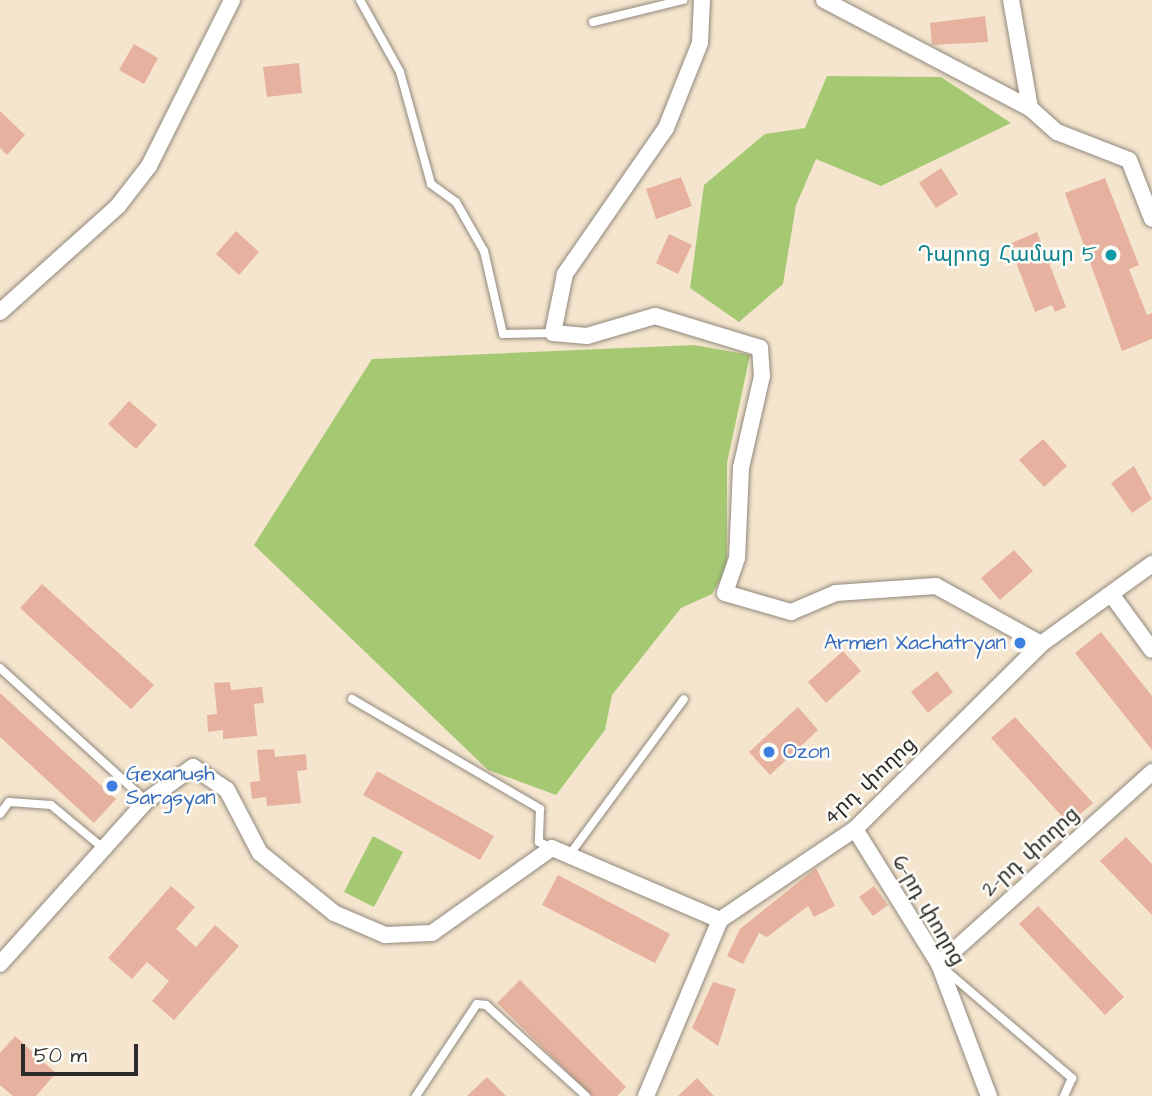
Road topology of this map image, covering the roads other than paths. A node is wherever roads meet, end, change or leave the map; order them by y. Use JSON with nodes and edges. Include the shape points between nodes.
{"nodes":[{"id":1,"x":232,"y":0,"type":"edge"},
{"id":2,"x":360,"y":0,"type":"edge"},
{"id":3,"x":683,"y":0,"type":"edge"},
{"id":4,"x":702,"y":0,"type":"edge"},
{"id":5,"x":824,"y":0,"type":"edge"},
{"id":6,"x":1011,"y":0,"type":"edge"},
{"id":7,"x":593,"y":22,"type":"dead end"},
{"id":8,"x":1030,"y":108,"type":"junction"},
{"id":9,"x":1152,"y":219,"type":"edge"},
{"id":10,"x":0,"y":312,"type":"edge"},
{"id":11,"x":553,"y":333,"type":"junction"},
{"id":12,"x":1152,"y":564,"type":"edge"},
{"id":13,"x":1111,"y":594,"type":"junction"},
{"id":14,"x":1041,"y":644,"type":"junction"},
{"id":15,"x":1152,"y":650,"type":"edge"},
{"id":16,"x":0,"y":668,"type":"edge"},
{"id":17,"x":352,"y":699,"type":"dead end"},
{"id":18,"x":684,"y":699,"type":"dead end"},
{"id":19,"x":1152,"y":772,"type":"edge"},
{"id":20,"x":146,"y":801,"type":"junction"},
{"id":21,"x":0,"y":814,"type":"edge"},
{"id":22,"x":855,"y":829,"type":"junction"},
{"id":23,"x":103,"y":848,"type":"junction"},
{"id":24,"x":552,"y":848,"type":"junction"},
{"id":25,"x":570,"y":855,"type":"junction"},
{"id":26,"x":720,"y":920,"type":"junction"},
{"id":27,"x":0,"y":964,"type":"edge"},
{"id":28,"x":939,"y":964,"type":"junction"},
{"id":29,"x":416,"y":1096,"type":"edge"},
{"id":30,"x":586,"y":1096,"type":"edge"},
{"id":31,"x":646,"y":1096,"type":"edge"},
{"id":32,"x":989,"y":1096,"type":"edge"},
{"id":33,"x":1063,"y":1096,"type":"edge"}],
"edges":[{"from":1,"to":10,"type":"street","via":[[149,166],[118,206]]},
{"from":2,"to":11,"type":"lane","via":[[400,72],[431,184],[456,202],[484,251],[503,334]]},
{"from":3,"to":7,"type":"lane"},
{"from":4,"to":11,"type":"street","via":[[700,43],[666,128],[565,274]]},
{"from":5,"to":8,"type":"street"},
{"from":6,"to":8,"type":"street"},
{"from":8,"to":9,"type":"street","via":[[1057,132],[1129,160]]},
{"from":11,"to":14,"type":"street","via":[[587,336],[655,316],[760,348],[762,376],[741,468],[737,558],[724,593],[791,612],[836,593],[936,586]]},
{"from":12,"to":13,"type":"street","name":"4րդ փողոց"},
{"from":13,"to":14,"type":"street","name":"4րդ փողոց"},
{"from":13,"to":15,"type":"street"},
{"from":14,"to":22,"type":"street","name":"4րդ փողոց"},
{"from":16,"to":20,"type":"lane"},
{"from":17,"to":24,"type":"lane","via":[[540,809],[539,842]]},
{"from":18,"to":25,"type":"lane"},
{"from":19,"to":28,"type":"street","name":"2-րդ փողոց"},
{"from":20,"to":23,"type":"street"},
{"from":20,"to":24,"type":"street","via":[[193,767],[227,790],[260,853],[334,913],[386,934],[432,933]]},
{"from":21,"to":23,"type":"lane","via":[[9,802],[51,805]]},
{"from":22,"to":26,"type":"street","name":"4րդ փողոց"},
{"from":22,"to":28,"type":"street","name":"6-րդ փողոց"},
{"from":23,"to":27,"type":"street"},
{"from":24,"to":25,"type":"street"},
{"from":25,"to":26,"type":"street"},
{"from":26,"to":31,"type":"street"},
{"from":28,"to":32,"type":"street","name":"6-րդ փողոց"},
{"from":28,"to":33,"type":"lane","via":[[1072,1078]]},
{"from":29,"to":30,"type":"lane","via":[[477,1004],[486,1005]]}]}
